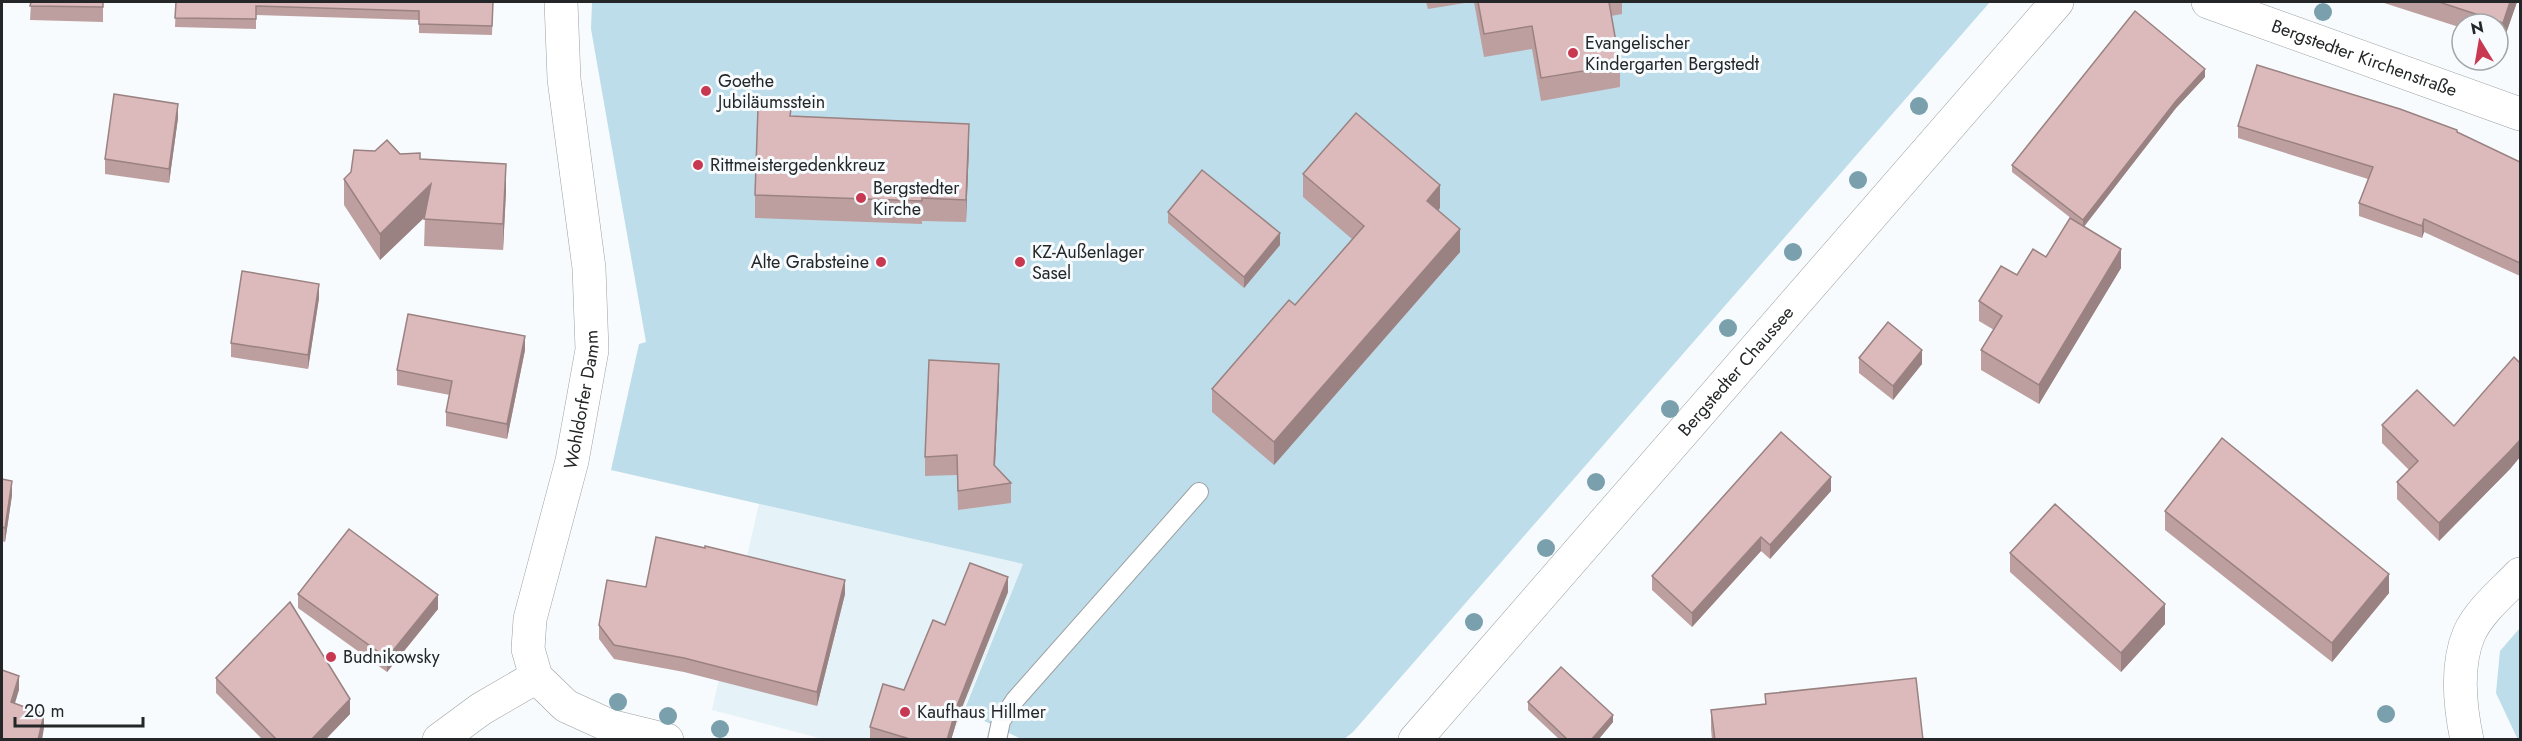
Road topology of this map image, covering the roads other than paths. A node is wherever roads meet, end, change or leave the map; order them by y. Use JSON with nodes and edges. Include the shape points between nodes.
{"nodes":[{"id":1,"x":561,"y":2,"type":"edge"},
{"id":2,"x":2057,"y":2,"type":"edge"},
{"id":3,"x":2208,"y":2,"type":"edge"},
{"id":4,"x":2520,"y":114,"type":"edge"},
{"id":5,"x":1199,"y":492,"type":"dead end"},
{"id":6,"x":2520,"y":574,"type":"edge"},
{"id":7,"x":536,"y":677,"type":"junction"},
{"id":8,"x":439,"y":740,"type":"edge"},
{"id":9,"x":667,"y":740,"type":"edge"},
{"id":10,"x":997,"y":740,"type":"edge"},
{"id":11,"x":1415,"y":740,"type":"edge"},
{"id":12,"x":2467,"y":740,"type":"edge"}],
"edges":[{"from":1,"to":7,"type":"street","name":"Wohldorfer Damm","via":[[565,89],[589,268],[592,350],[572,461],[530,619],[528,649]]},
{"from":2,"to":11,"type":"street","name":"Bergstedter Chaussee"},
{"from":3,"to":4,"type":"street","name":"Bergstedter Kirchenstraße"},
{"from":5,"to":10,"type":"lane","via":[[1015,700],[1000,721]]},
{"from":6,"to":12,"type":"street","via":[[2469,633],[2461,694]]},
{"from":7,"to":8,"type":"street","via":[[481,709]]},
{"from":7,"to":9,"type":"street","via":[[566,706],[610,726]]}]}
